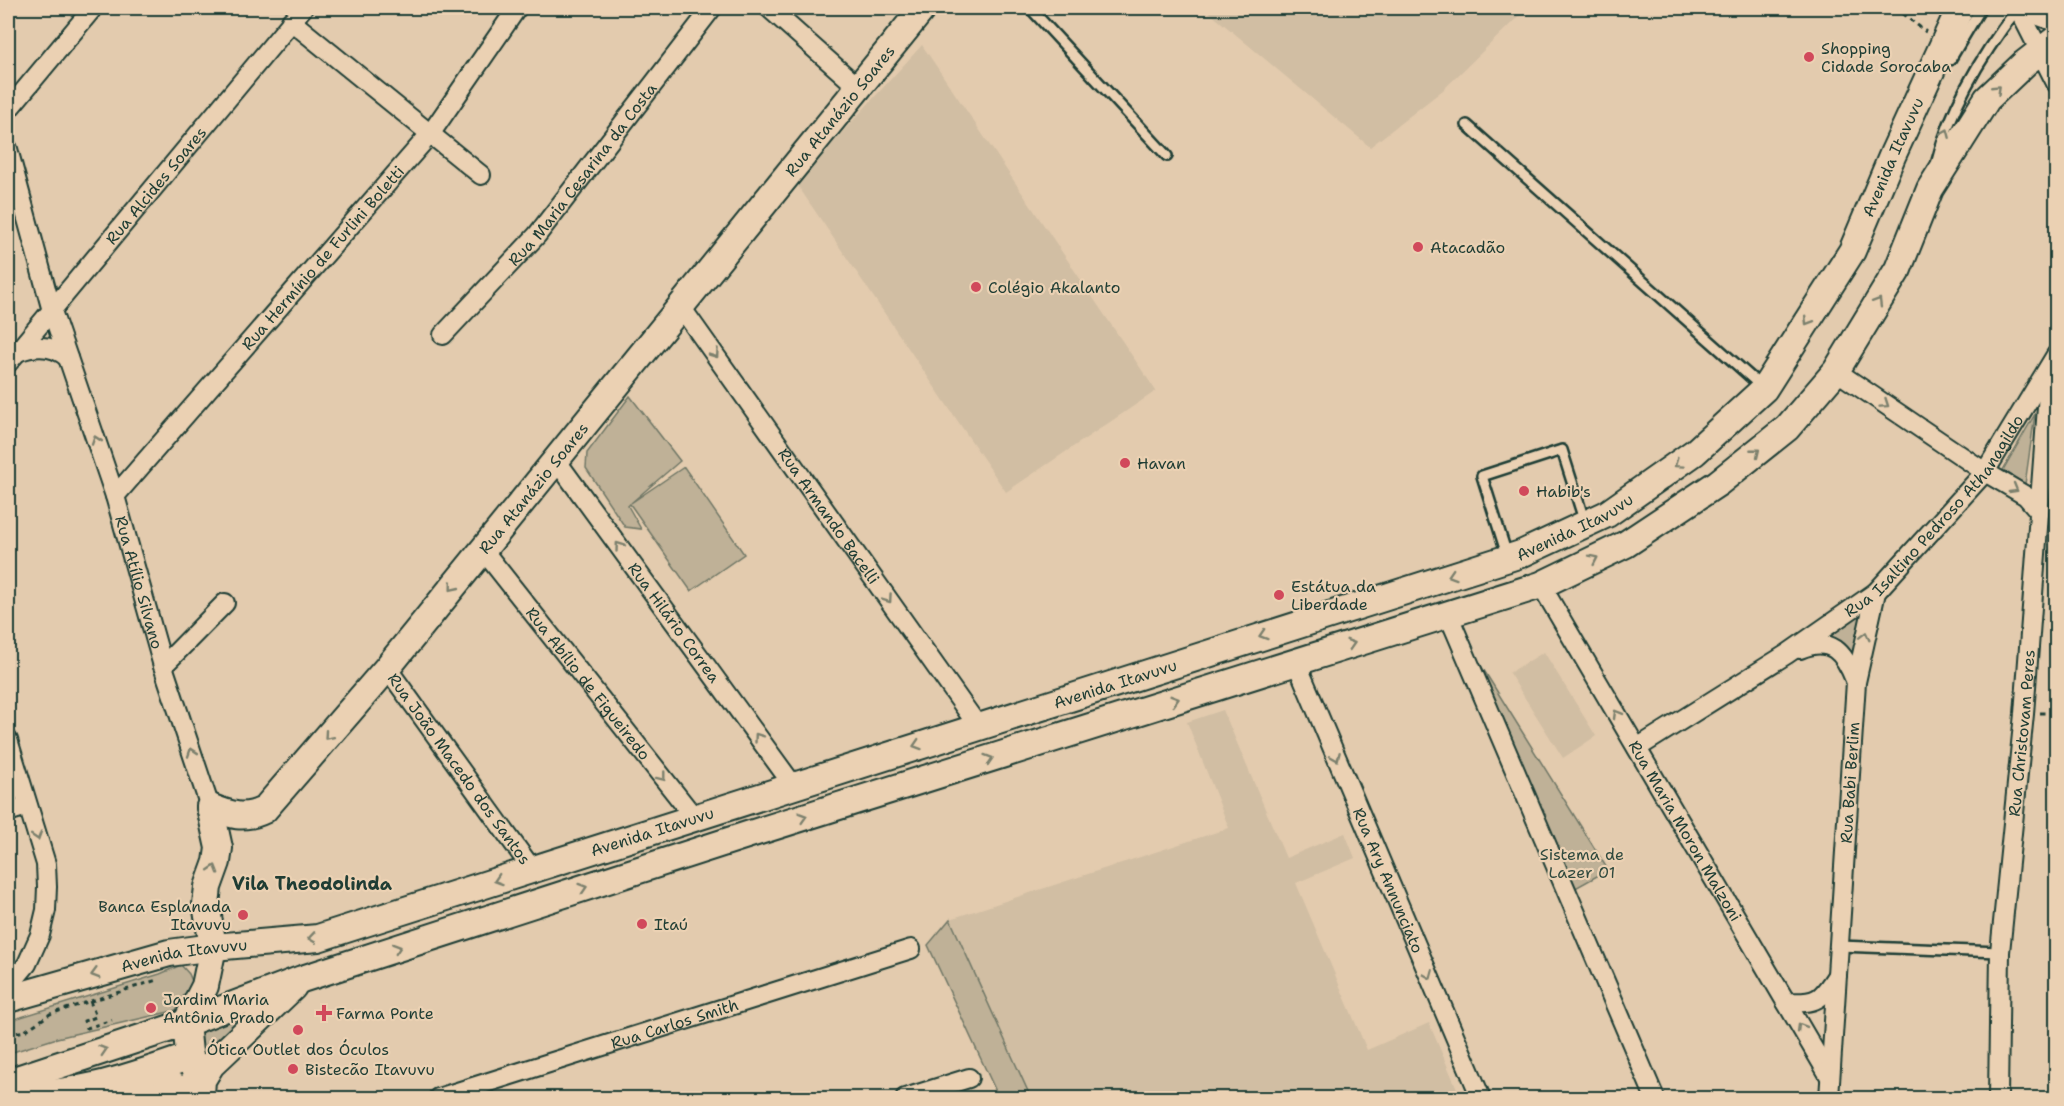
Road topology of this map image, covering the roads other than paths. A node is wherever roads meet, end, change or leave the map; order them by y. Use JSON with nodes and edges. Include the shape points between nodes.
{"nodes":[{"id":1,"x":93,"y":8,"type":"edge"},
{"id":2,"x":517,"y":8,"type":"edge"},
{"id":3,"x":712,"y":8,"type":"edge"},
{"id":4,"x":769,"y":8,"type":"edge"},
{"id":5,"x":923,"y":8,"type":"edge"},
{"id":6,"x":1030,"y":8,"type":"edge"},
{"id":7,"x":1960,"y":8,"type":"edge"},
{"id":8,"x":1981,"y":8,"type":"edge"},
{"id":9,"x":2018,"y":8,"type":"edge"},
{"id":10,"x":2037,"y":8,"type":"edge"},
{"id":11,"x":297,"y":14,"type":"edge"},
{"id":12,"x":2056,"y":18,"type":"edge"},
{"id":13,"x":2049,"y":45,"type":"edge"},
{"id":14,"x":1944,"y":70,"type":"dead end"},
{"id":15,"x":2056,"y":83,"type":"edge"},
{"id":16,"x":859,"y":88,"type":"junction"},
{"id":17,"x":1933,"y":91,"type":"dead end"},
{"id":18,"x":8,"y":110,"type":"edge"},
{"id":19,"x":1467,"y":126,"type":"dead end"},
{"id":20,"x":431,"y":133,"type":"junction"},
{"id":21,"x":8,"y":149,"type":"edge"},
{"id":22,"x":1167,"y":156,"type":"dead end"},
{"id":23,"x":481,"y":175,"type":"dead end"},
{"id":24,"x":1930,"y":189,"type":"junction"},
{"id":25,"x":1876,"y":197,"type":"junction"},
{"id":26,"x":681,"y":307,"type":"junction"},
{"id":27,"x":52,"y":311,"type":"junction"},
{"id":28,"x":443,"y":335,"type":"dead end"},
{"id":29,"x":12,"y":358,"type":"edge"},
{"id":30,"x":68,"y":358,"type":"junction"},
{"id":31,"x":2054,"y":361,"type":"edge"},
{"id":32,"x":1836,"y":371,"type":"junction"},
{"id":33,"x":1764,"y":390,"type":"junction"},
{"id":34,"x":556,"y":460,"type":"junction"},
{"id":35,"x":1985,"y":472,"type":"junction"},
{"id":36,"x":115,"y":496,"type":"junction"},
{"id":37,"x":2039,"y":511,"type":"junction"},
{"id":38,"x":1586,"y":524,"type":"junction"},
{"id":39,"x":483,"y":550,"type":"junction"},
{"id":40,"x":1508,"y":558,"type":"junction"},
{"id":41,"x":1541,"y":585,"type":"junction"},
{"id":42,"x":1876,"y":592,"type":"junction"},
{"id":43,"x":225,"y":603,"type":"dead end"},
{"id":44,"x":1448,"y":614,"type":"junction"},
{"id":45,"x":1319,"y":618,"type":"junction"},
{"id":46,"x":1787,"y":654,"type":"junction"},
{"id":47,"x":1296,"y":662,"type":"junction"},
{"id":48,"x":163,"y":666,"type":"junction"},
{"id":49,"x":387,"y":668,"type":"junction"},
{"id":50,"x":1856,"y":682,"type":"junction"},
{"id":51,"x":978,"y":726,"type":"junction"},
{"id":52,"x":8,"y":740,"type":"edge"},
{"id":53,"x":1637,"y":748,"type":"junction"},
{"id":54,"x":793,"y":785,"type":"junction"},
{"id":55,"x":27,"y":806,"type":"junction"},
{"id":56,"x":210,"y":807,"type":"junction"},
{"id":57,"x":8,"y":812,"type":"edge"},
{"id":58,"x":694,"y":817,"type":"junction"},
{"id":59,"x":747,"y":834,"type":"junction"},
{"id":60,"x":532,"y":869,"type":"junction"},
{"id":61,"x":1839,"y":946,"type":"junction"},
{"id":62,"x":213,"y":947,"type":"junction"},
{"id":63,"x":911,"y":949,"type":"dead end"},
{"id":64,"x":2000,"y":952,"type":"junction"},
{"id":65,"x":1837,"y":975,"type":"junction"},
{"id":66,"x":302,"y":979,"type":"junction"},
{"id":67,"x":8,"y":987,"type":"edge"},
{"id":68,"x":8,"y":999,"type":"edge"},
{"id":69,"x":1786,"y":1002,"type":"junction"},
{"id":70,"x":186,"y":1023,"type":"junction"},
{"id":71,"x":189,"y":1053,"type":"junction"},
{"id":72,"x":134,"y":1076,"type":"junction"},
{"id":73,"x":1830,"y":1077,"type":"junction"},
{"id":74,"x":969,"y":1078,"type":"dead end"},
{"id":75,"x":8,"y":1082,"type":"edge"},
{"id":76,"x":8,"y":1092,"type":"edge"},
{"id":77,"x":199,"y":1096,"type":"edge"},
{"id":78,"x":438,"y":1098,"type":"edge"},
{"id":79,"x":904,"y":1098,"type":"edge"},
{"id":80,"x":1481,"y":1098,"type":"edge"},
{"id":81,"x":1655,"y":1098,"type":"edge"},
{"id":82,"x":1829,"y":1098,"type":"edge"},
{"id":83,"x":1998,"y":1098,"type":"edge"}],
"edges":[{"from":1,"to":18,"type":"street"},
{"from":2,"to":20,"type":"street","name":"Rua Hermínio de Furlini Boletti"},
{"from":3,"to":28,"type":"street","name":"Rua Maria Cesarina da Costa","via":[[537,235]]},
{"from":4,"to":16,"type":"street"},
{"from":5,"to":16,"type":"main road","name":"Rua Atanázio Soares"},
{"from":6,"to":22,"type":"lane"},
{"from":7,"to":25,"type":"main road","name":"Avenida Itavuvu"},
{"from":8,"to":14,"type":"lane"},
{"from":9,"to":13,"type":"street"},
{"from":24,"to":9,"type":"lane","one_way":true,"via":[[1941,146],[1960,100],[1982,58]]},
{"from":10,"to":12,"type":"main road"},
{"from":11,"to":20,"type":"street"},
{"from":11,"to":27,"type":"street","name":"Rua Alcides Soares"},
{"from":13,"to":15,"type":"street"},
{"from":24,"to":13,"type":"main road","name":"Avenida Itavuvu","one_way":true,"via":[[1987,99]]},
{"from":16,"to":26,"type":"main road","name":"Rua Atanázio Soares"},
{"from":17,"to":25,"type":"lane"},
{"from":19,"to":33,"type":"lane"},
{"from":20,"to":23,"type":"street"},
{"from":20,"to":36,"type":"street","name":"Rua Hermínio de Furlini Boletti"},
{"from":21,"to":27,"type":"street","name":"Rua Atílio Silvano"},
{"from":32,"to":24,"type":"main road","name":"Avenida Itavuvu","one_way":true,"via":[[1898,269]]},
{"from":25,"to":33,"type":"main road","name":"Avenida Itavuvu","one_way":true,"via":[[1852,251]]},
{"from":26,"to":34,"type":"main road","name":"Rua Atanázio Soares"},
{"from":26,"to":51,"type":"street","name":"Rua Armando Bacelli","one_way":true},
{"from":27,"to":29,"type":"street","name":"Rua Alcides Soares"},
{"from":27,"to":30,"type":"street","name":"Rua Atílio Silvano"},
{"from":29,"to":30,"type":"street","via":[[36,346],[62,352]]},
{"from":36,"to":30,"type":"street","name":"Rua Atílio Silvano","one_way":true},
{"from":31,"to":35,"type":"street","name":"Rua Isaltino Pedroso Athanagildo"},
{"from":31,"to":37,"type":"street","name":"Rua Christovam Peres"},
{"from":32,"to":35,"type":"street","one_way":true},
{"from":41,"to":32,"type":"main road","name":"Avenida Itavuvu","one_way":true,"via":[[1626,544],[1718,483],[1787,428]]},
{"from":33,"to":38,"type":"main road","name":"Avenida Itavuvu","one_way":true,"via":[[1695,452],[1607,514]]},
{"from":34,"to":39,"type":"main road","name":"Rua Atanázio Soares"},
{"from":54,"to":34,"type":"street","name":"Rua Hilário Correa","one_way":true},
{"from":35,"to":37,"type":"street","one_way":true,"via":[[2026,496]]},
{"from":35,"to":42,"type":"street","name":"Rua Isaltino Pedroso Athanagildo"},
{"from":36,"to":48,"type":"street","name":"Rua Atílio Silvano"},
{"from":37,"to":64,"type":"street","name":"Rua Christovam Peres"},
{"from":38,"to":40,"type":"main road","name":"Avenida Itavuvu"},
{"from":38,"to":40,"type":"lane","via":[[1562,450],[1482,476]]},
{"from":39,"to":49,"type":"main road","name":"Rua Atanázio Soares","one_way":true},
{"from":39,"to":58,"type":"street","name":"Rua Abílio de Figueiredo","one_way":true},
{"from":40,"to":41,"type":"main road","via":[[1527,567]]},
{"from":40,"to":45,"type":"main road","name":"Avenida Itavuvu","one_way":true},
{"from":41,"to":44,"type":"main road","name":"Avenida Itavuvu"},
{"from":53,"to":41,"type":"street","name":"Rua Maria Moron Malzoni","one_way":true},
{"from":42,"to":46,"type":"street","name":"Rua Isaltino Pedroso Athanagildo"},
{"from":50,"to":42,"type":"street","name":"Rua Babi Berlim","one_way":true},
{"from":43,"to":48,"type":"street"},
{"from":47,"to":44,"type":"main road","name":"Avenida Itavuvu","one_way":true},
{"from":44,"to":81,"type":"street"},
{"from":45,"to":47,"type":"main road","via":[[1296,638]]},
{"from":45,"to":51,"type":"main road","name":"Avenida Itavuvu","one_way":true},
{"from":46,"to":50,"type":"street","name":"Rua Isaltino Pedroso Athanagildo","via":[[1810,645],[1826,645],[1847,659]]},
{"from":46,"to":53,"type":"street","name":"Rua Isaltino Pedroso Athanagildo"},
{"from":59,"to":47,"type":"main road","name":"Avenida Itavuvu","one_way":true},
{"from":47,"to":80,"type":"street","name":"Rua Ary Annunciato","one_way":true},
{"from":56,"to":48,"type":"street","name":"Rua Atílio Silvano","one_way":true},
{"from":49,"to":56,"type":"main road","name":"Rua Atanázio Soares","one_way":true,"via":[[264,810],[241,817]]},
{"from":49,"to":60,"type":"street","name":"Rua João Macedo dos Santos"},
{"from":50,"to":61,"type":"street","name":"Rua Babi Berlim"},
{"from":51,"to":54,"type":"main road","name":"Avenida Itavuvu","one_way":true},
{"from":52,"to":55,"type":"street"},
{"from":53,"to":69,"type":"street","name":"Rua Maria Moron Malzoni"},
{"from":54,"to":58,"type":"main road","name":"Avenida Itavuvu"},
{"from":54,"to":59,"type":"main road","via":[[783,805]]},
{"from":55,"to":57,"type":"street"},
{"from":55,"to":67,"type":"street","one_way":true,"via":[[46,864],[46,910],[27,964]]},
{"from":62,"to":56,"type":"main road","one_way":true,"via":[[206,904],[219,848]]},
{"from":58,"to":60,"type":"main road","name":"Avenida Itavuvu"},
{"from":66,"to":59,"type":"main road","name":"Avenida Itavuvu","one_way":true},
{"from":60,"to":62,"type":"main road","name":"Avenida Itavuvu","one_way":true,"via":[[318,938]]},
{"from":61,"to":64,"type":"lane"},
{"from":61,"to":65,"type":"street","name":"Rua Babi Berlim"},
{"from":62,"to":68,"type":"main road","name":"Avenida Itavuvu","one_way":true,"via":[[169,953]]},
{"from":62,"to":70,"type":"main road","via":[[205,986]]},
{"from":63,"to":78,"type":"street","name":"Rua Carlos Smith"},
{"from":64,"to":83,"type":"street","name":"Rua Christovam Peres"},
{"from":65,"to":69,"type":"street","via":[[1827,992],[1811,1002]]},
{"from":65,"to":73,"type":"street","name":"Rua Babi Berlim"},
{"from":66,"to":70,"type":"main road","name":"Avenida Itavuvu"},
{"from":66,"to":77,"type":"main road","name":"Avenida Itavuvu","via":[[211,1065]]},
{"from":73,"to":69,"type":"street","name":"Rua Maria Moron Malzoni","one_way":true},
{"from":70,"to":71,"type":"main road"},
{"from":75,"to":70,"type":"main road","name":"Avenida Itavuvu","one_way":true},
{"from":71,"to":72,"type":"main road","via":[[185,1058]]},
{"from":71,"to":77,"type":"main road"},
{"from":72,"to":76,"type":"main road","via":[[61,1092]]},
{"from":72,"to":77,"type":"main road","via":[[149,1077]]},
{"from":73,"to":82,"type":"street","name":"Rua Babi Berlim"},
{"from":74,"to":79,"type":"street"}]}
